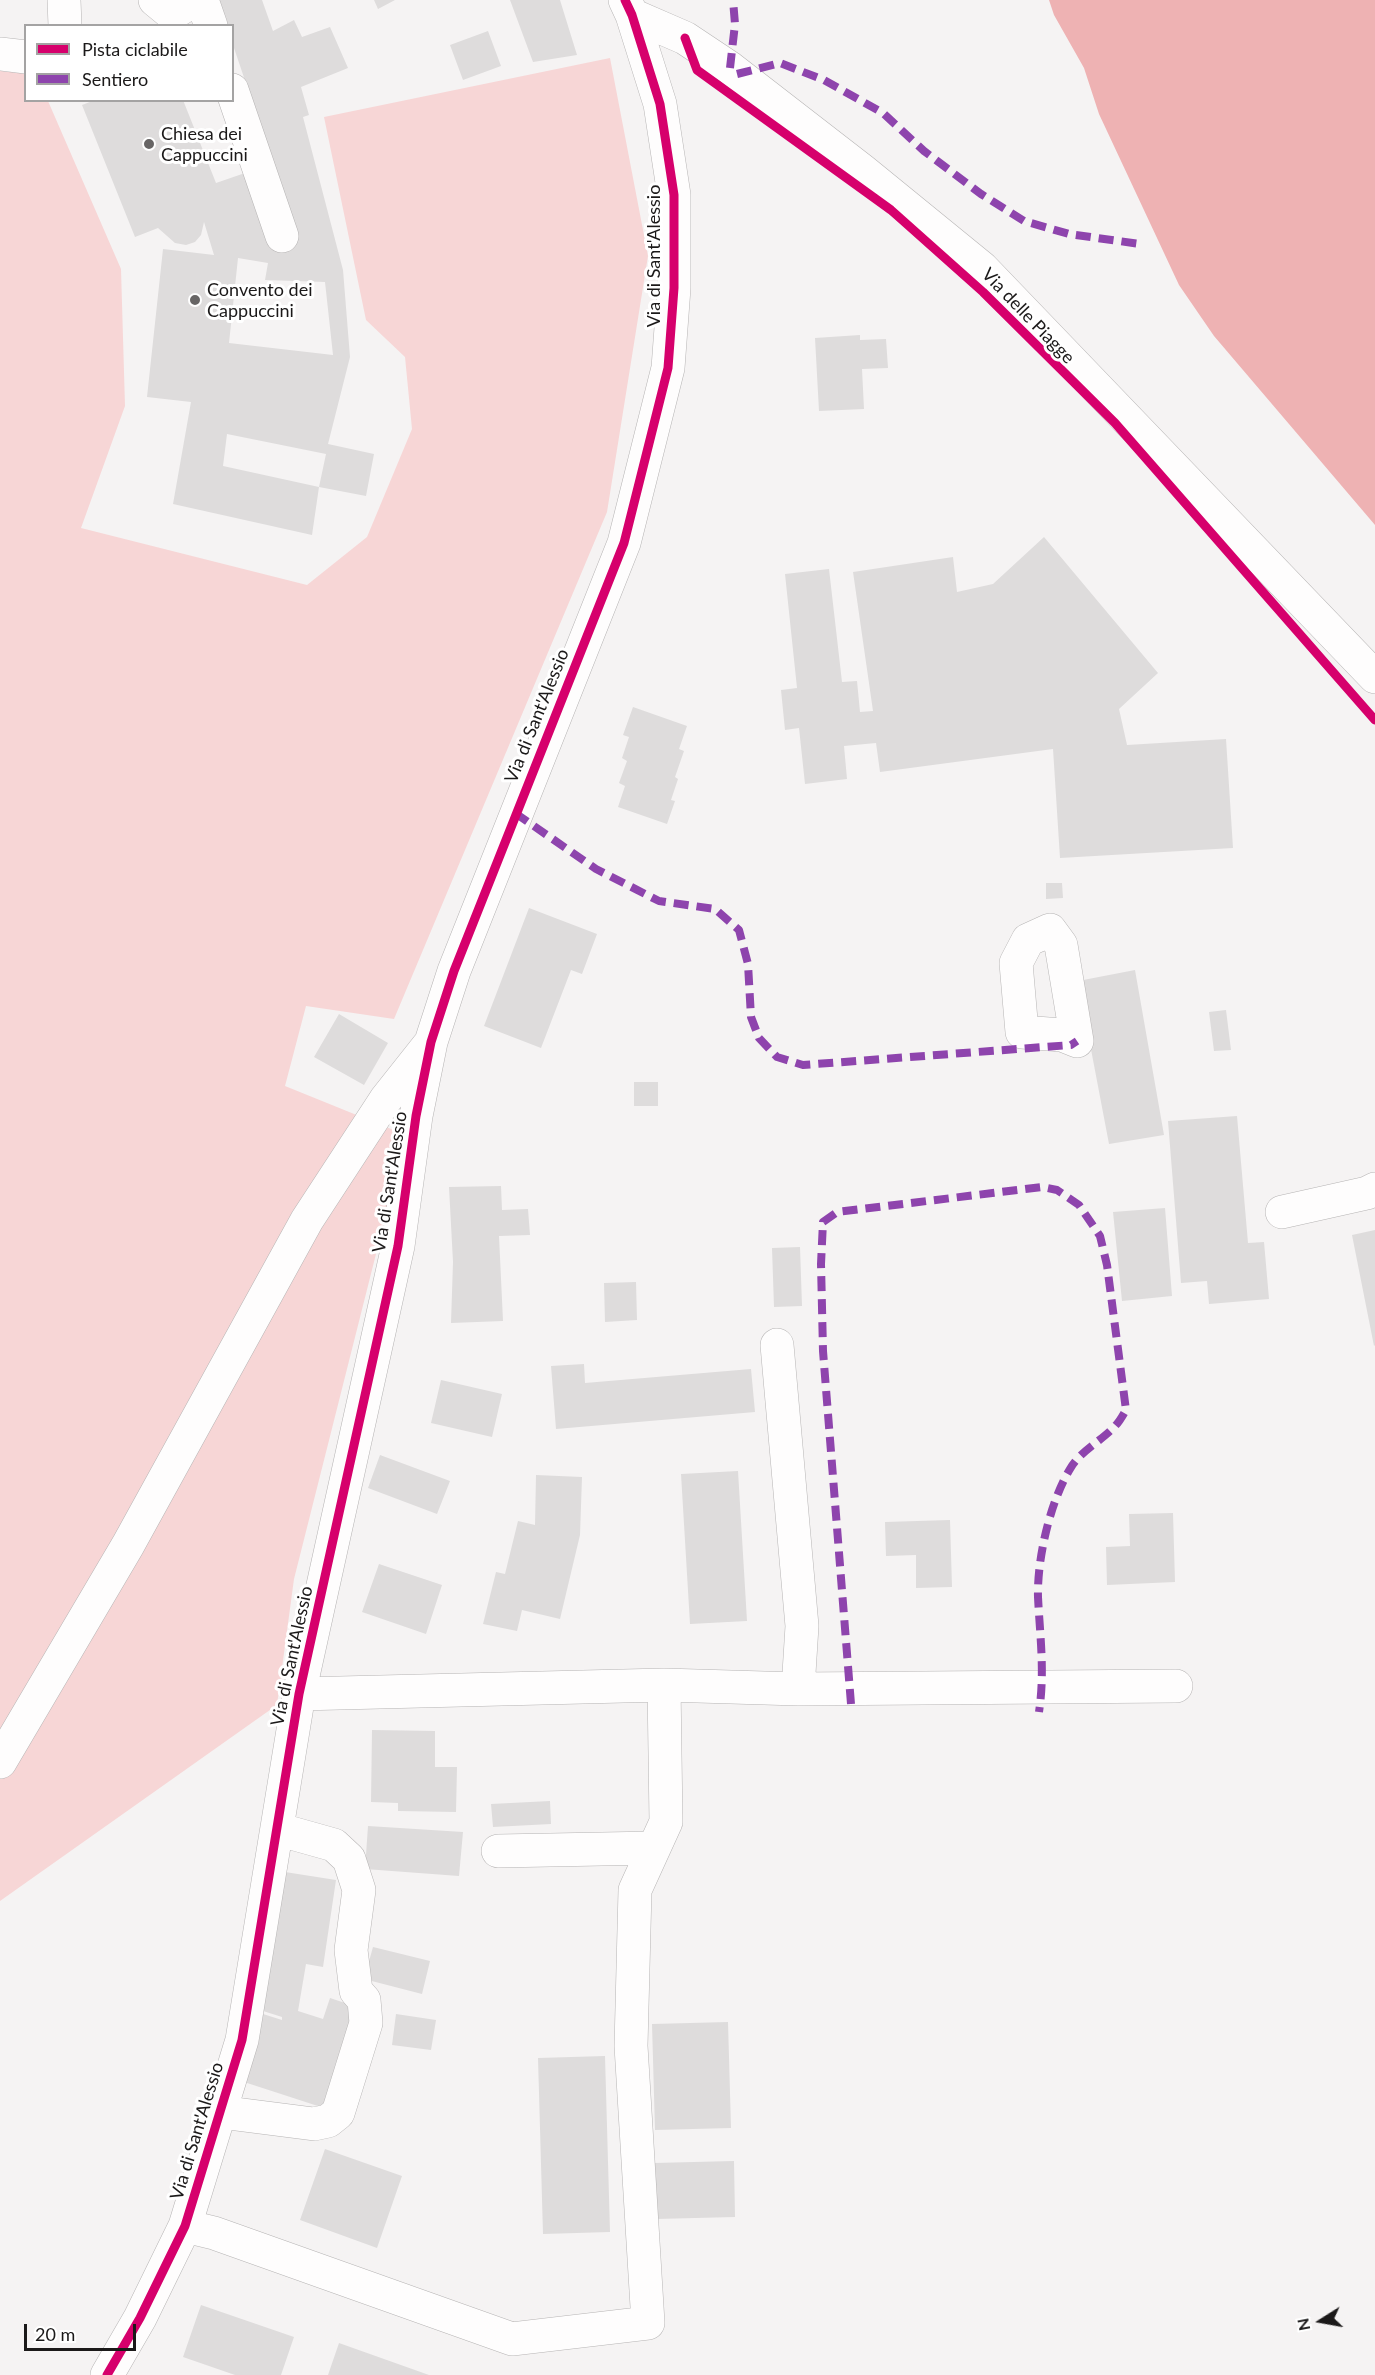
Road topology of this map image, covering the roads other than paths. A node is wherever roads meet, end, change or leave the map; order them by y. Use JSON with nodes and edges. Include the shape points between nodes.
{"nodes":[{"id":1,"x":64,"y":0,"type":"edge"},
{"id":2,"x":154,"y":0,"type":"edge"},
{"id":3,"x":194,"y":0,"type":"edge"},
{"id":4,"x":202,"y":0,"type":"edge"},
{"id":5,"x":628,"y":7,"type":"edge"},
{"id":6,"x":65,"y":24,"type":"edge"},
{"id":7,"x":210,"y":24,"type":"edge"},
{"id":8,"x":0,"y":54,"type":"edge"},
{"id":9,"x":24,"y":57,"type":"edge"},
{"id":10,"x":234,"y":96,"type":"edge"},
{"id":11,"x":282,"y":236,"type":"dead end"},
{"id":12,"x":1375,"y":677,"type":"edge"},
{"id":13,"x":431,"y":1042,"type":"junction"},
{"id":14,"x":1375,"y":1189,"type":"edge"},
{"id":15,"x":1282,"y":1212,"type":"dead end"},
{"id":16,"x":777,"y":1345,"type":"dead end"},
{"id":17,"x":664,"y":1684,"type":"junction"},
{"id":18,"x":1176,"y":1686,"type":"dead end"},
{"id":19,"x":798,"y":1689,"type":"junction"},
{"id":20,"x":299,"y":1694,"type":"junction"},
{"id":21,"x":0,"y":1762,"type":"edge"},
{"id":22,"x":277,"y":1829,"type":"junction"},
{"id":23,"x":654,"y":1848,"type":"junction"},
{"id":24,"x":498,"y":1851,"type":"dead end"},
{"id":25,"x":220,"y":2112,"type":"junction"},
{"id":26,"x":185,"y":2226,"type":"junction"},
{"id":27,"x":107,"y":2375,"type":"edge"}],
"edges":[{"from":1,"to":6,"type":"street"},
{"from":2,"to":3,"type":"street","via":[[172,14]]},
{"from":4,"to":7,"type":"street"},
{"from":5,"to":12,"type":"street","name":"Via delle Piagge","via":[[686,38],[730,68],[982,268]]},
{"from":5,"to":13,"type":"street","name":"Via di Sant'Alessio","via":[[660,104],[674,195],[674,288],[668,368],[624,543],[454,971]]},
{"from":8,"to":9,"type":"street"},
{"from":10,"to":11,"type":"street"},
{"from":13,"to":20,"type":"street","name":"Via di Sant'Alessio","via":[[398,1246]]},
{"from":13,"to":21,"type":"street","via":[[386,1099],[307,1220],[128,1545]]},
{"from":14,"to":15,"type":"street"},
{"from":16,"to":19,"type":"street","via":[[802,1626]]},
{"from":17,"to":19,"type":"street"},
{"from":17,"to":20,"type":"street"},
{"from":17,"to":23,"type":"street","via":[[666,1822]]},
{"from":18,"to":19,"type":"street"},
{"from":20,"to":22,"type":"street","name":"Via di Sant'Alessio"},
{"from":22,"to":25,"type":"street","name":"Via di Sant'Alessio","via":[[242,2040]]},
{"from":22,"to":25,"type":"street","via":[[334,1845],[348,1859],[359,1890],[351,1950],[356,1991],[364,2000],[366,2023],[338,2113],[328,2121],[314,2124]]},
{"from":23,"to":24,"type":"street"},
{"from":23,"to":26,"type":"street","via":[[635,1890],[631,2046],[648,2323],[512,2339]]},
{"from":25,"to":26,"type":"street","name":"Via di Sant'Alessio"},
{"from":26,"to":27,"type":"street","name":"Via di Sant'Alessio"}]}
